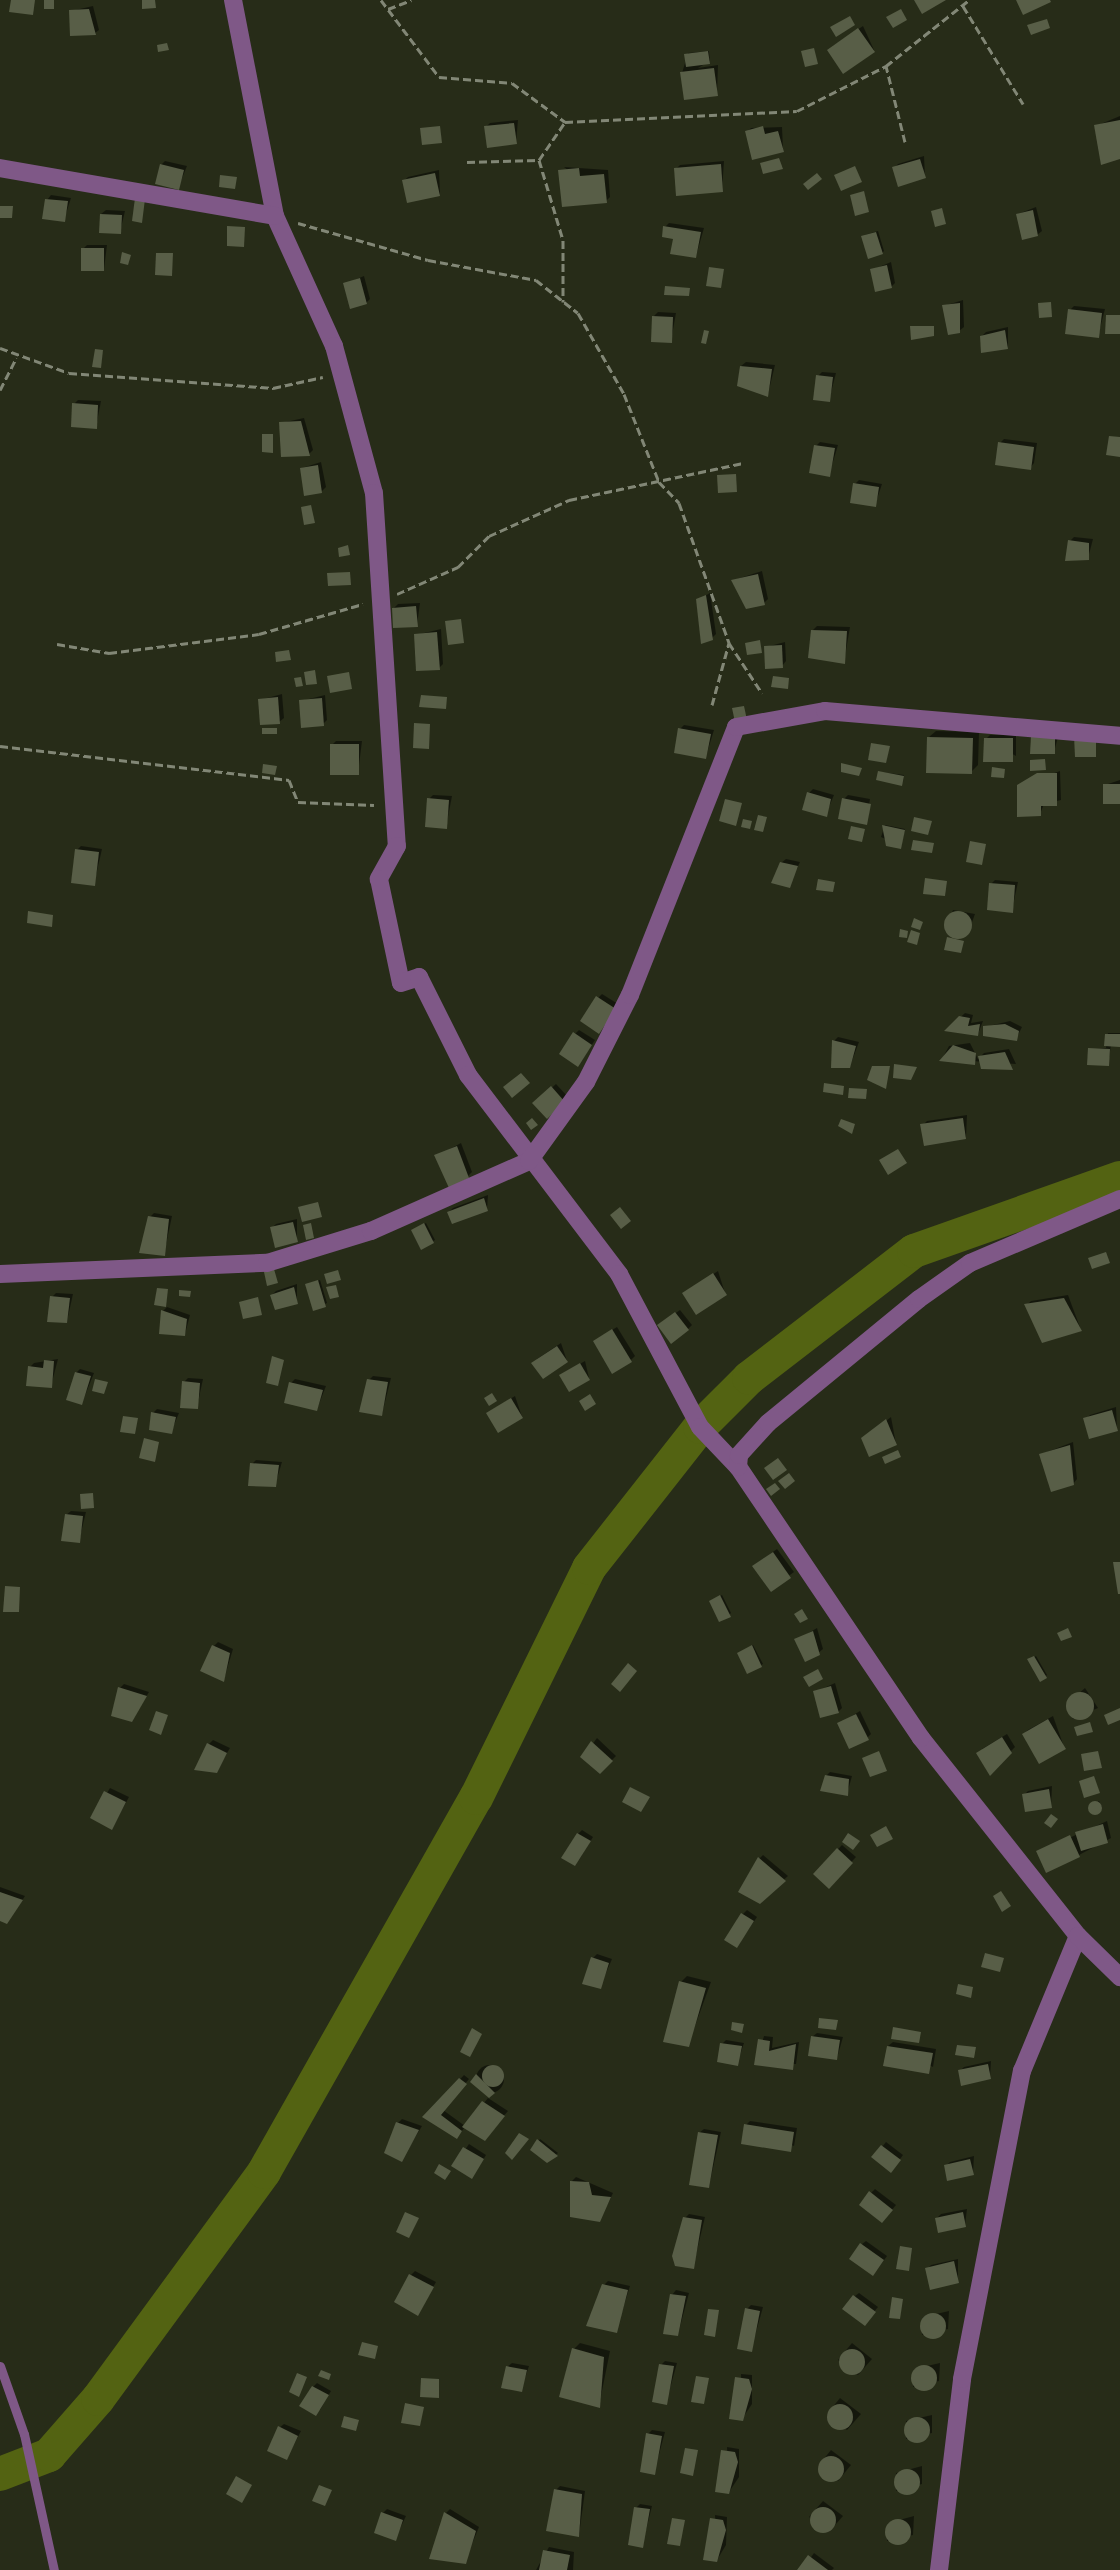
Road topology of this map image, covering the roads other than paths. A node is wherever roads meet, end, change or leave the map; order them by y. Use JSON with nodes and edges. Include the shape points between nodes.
{"nodes":[{"id":1,"x":233,"y":0,"type":"edge"},
{"id":2,"x":0,"y":168,"type":"edge"},
{"id":3,"x":275,"y":216,"type":"junction"},
{"id":4,"x":1120,"y":736,"type":"edge"},
{"id":5,"x":529,"y":1161,"type":"junction"},
{"id":6,"x":1120,"y":1199,"type":"edge"},
{"id":7,"x":0,"y":1274,"type":"edge"},
{"id":8,"x":738,"y":1467,"type":"junction"},
{"id":9,"x":1078,"y":1936,"type":"junction"},
{"id":10,"x":1120,"y":1977,"type":"edge"},
{"id":11,"x":0,"y":2366,"type":"edge"},
{"id":12,"x":54,"y":2570,"type":"edge"},
{"id":13,"x":939,"y":2570,"type":"edge"}],
"edges":[{"from":1,"to":3,"type":"street"},
{"from":2,"to":3,"type":"street"},
{"from":3,"to":5,"type":"street","via":[[342,373],[374,493],[397,846],[379,879],[401,983],[419,977],[468,1075]]},
{"from":4,"to":5,"type":"street","via":[[825,711],[736,727],[630,995],[586,1082]]},
{"from":5,"to":7,"type":"street","via":[[360,1236],[267,1263]]},
{"from":5,"to":8,"type":"street","via":[[553,1183],[619,1274],[700,1427]]},
{"from":6,"to":8,"type":"street","via":[[970,1263],[768,1423],[739,1455]]},
{"from":8,"to":9,"type":"street","via":[[921,1738]]},
{"from":9,"to":10,"type":"street"},
{"from":9,"to":13,"type":"street","via":[[1046,2002],[1003,2142],[984,2291],[962,2379]]},
{"from":11,"to":12,"type":"lane","via":[[24,2434]]}]}
